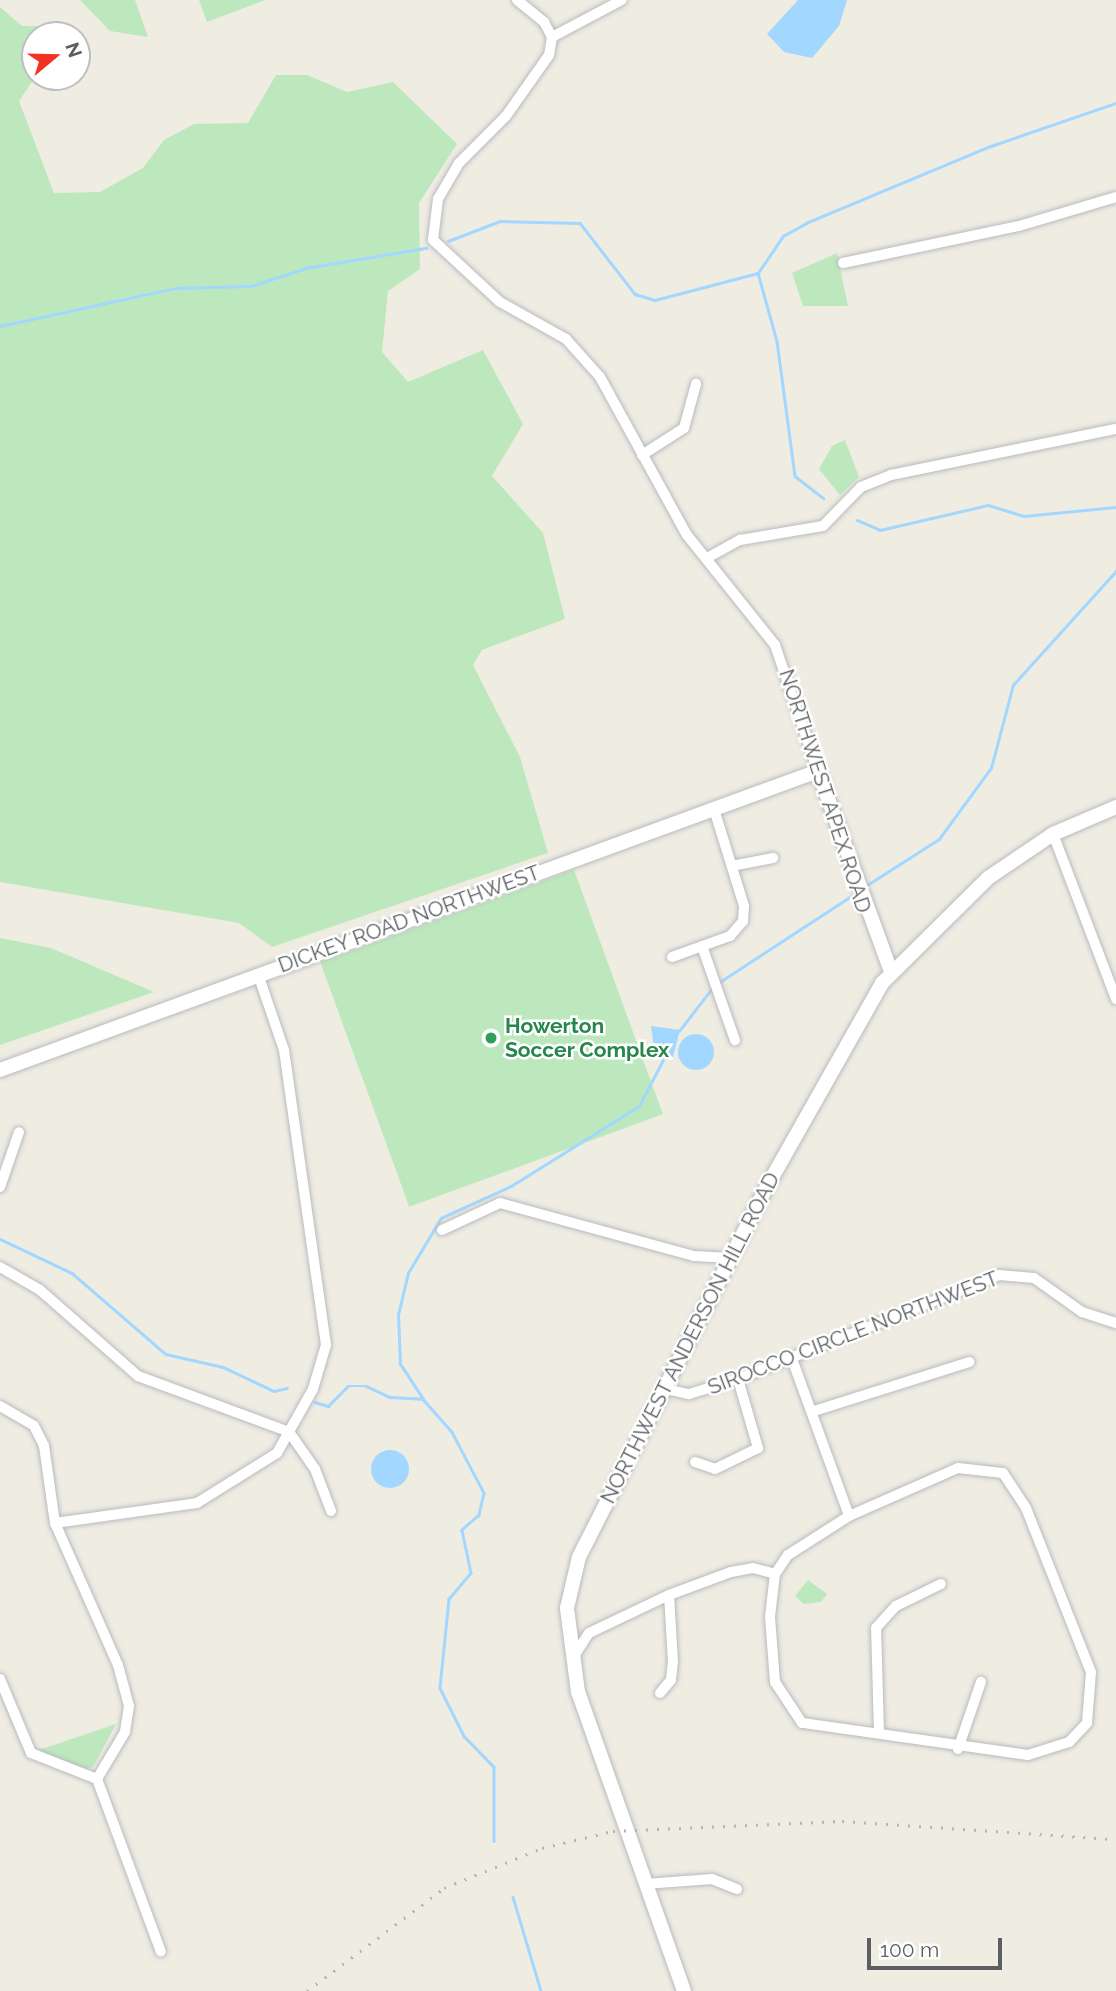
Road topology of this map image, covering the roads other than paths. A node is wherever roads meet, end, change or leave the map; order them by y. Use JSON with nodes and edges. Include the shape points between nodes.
{"nodes":[{"id":1,"x":517,"y":0,"type":"edge"},
{"id":2,"x":622,"y":0,"type":"edge"},
{"id":3,"x":552,"y":37,"type":"junction"},
{"id":4,"x":1116,"y":197,"type":"edge"},
{"id":5,"x":843,"y":263,"type":"dead end"},
{"id":6,"x":696,"y":384,"type":"dead end"},
{"id":7,"x":1116,"y":429,"type":"edge"},
{"id":8,"x":642,"y":455,"type":"junction"},
{"id":9,"x":707,"y":558,"type":"junction"},
{"id":10,"x":818,"y":771,"type":"junction"},
{"id":11,"x":1116,"y":807,"type":"edge"},
{"id":12,"x":713,"y":809,"type":"junction"},
{"id":13,"x":1053,"y":834,"type":"junction"},
{"id":14,"x":773,"y":858,"type":"dead end"},
{"id":15,"x":732,"y":866,"type":"junction"},
{"id":16,"x":702,"y":946,"type":"junction"},
{"id":17,"x":673,"y":957,"type":"dead end"},
{"id":18,"x":891,"y":972,"type":"junction"},
{"id":19,"x":258,"y":974,"type":"junction"},
{"id":20,"x":1116,"y":999,"type":"edge"},
{"id":21,"x":735,"y":1040,"type":"dead end"},
{"id":22,"x":0,"y":1070,"type":"edge"},
{"id":23,"x":19,"y":1132,"type":"dead end"},
{"id":24,"x":0,"y":1187,"type":"edge"},
{"id":25,"x":442,"y":1230,"type":"dead end"},
{"id":26,"x":730,"y":1258,"type":"junction"},
{"id":27,"x":0,"y":1268,"type":"edge"},
{"id":28,"x":1116,"y":1324,"type":"edge"},
{"id":29,"x":792,"y":1359,"type":"junction"},
{"id":30,"x":969,"y":1362,"type":"dead end"},
{"id":31,"x":738,"y":1379,"type":"junction"},
{"id":32,"x":662,"y":1388,"type":"junction"},
{"id":33,"x":0,"y":1406,"type":"edge"},
{"id":34,"x":814,"y":1410,"type":"junction"},
{"id":35,"x":289,"y":1432,"type":"junction"},
{"id":36,"x":695,"y":1462,"type":"dead end"},
{"id":37,"x":331,"y":1511,"type":"dead end"},
{"id":38,"x":849,"y":1516,"type":"junction"},
{"id":39,"x":55,"y":1523,"type":"junction"},
{"id":40,"x":775,"y":1574,"type":"junction"},
{"id":41,"x":941,"y":1584,"type":"dead end"},
{"id":42,"x":669,"y":1595,"type":"junction"},
{"id":43,"x":572,"y":1660,"type":"junction"},
{"id":44,"x":0,"y":1679,"type":"edge"},
{"id":45,"x":981,"y":1682,"type":"dead end"},
{"id":46,"x":660,"y":1693,"type":"dead end"},
{"id":47,"x":879,"y":1733,"type":"junction"},
{"id":48,"x":958,"y":1749,"type":"junction"},
{"id":49,"x":97,"y":1779,"type":"junction"},
{"id":50,"x":645,"y":1884,"type":"junction"},
{"id":51,"x":737,"y":1889,"type":"dead end"},
{"id":52,"x":161,"y":1952,"type":"dead end"},
{"id":53,"x":684,"y":1991,"type":"edge"}],
"edges":[{"from":1,"to":3,"type":"street","via":[[533,10]]},
{"from":2,"to":3,"type":"street"},
{"from":3,"to":8,"type":"street","name":"NORTHWEST APEX ROAD","via":[[549,55],[524,95],[452,175],[431,222],[433,240],[500,302],[566,339],[600,377]]},
{"from":4,"to":5,"type":"street","via":[[1030,224]]},
{"from":6,"to":8,"type":"street","via":[[684,428]]},
{"from":7,"to":9,"type":"street","via":[[891,475],[861,487],[823,526],[740,540]]},
{"from":8,"to":9,"type":"street","name":"NORTHWEST APEX ROAD"},
{"from":9,"to":10,"type":"street","name":"NORTHWEST APEX ROAD","via":[[775,645]]},
{"from":10,"to":12,"type":"main road","name":"DICKEY ROAD NORTHWEST"},
{"from":10,"to":18,"type":"main road","name":"NORTHWEST APEX ROAD"},
{"from":11,"to":13,"type":"main road","name":"NORTHWEST ANDERSON HILL ROAD"},
{"from":12,"to":15,"type":"street"},
{"from":12,"to":19,"type":"main road","name":"DICKEY ROAD NORTHWEST"},
{"from":13,"to":18,"type":"main road","name":"NORTHWEST ANDERSON HILL ROAD","via":[[979,885]]},
{"from":13,"to":20,"type":"street"},
{"from":14,"to":15,"type":"street"},
{"from":15,"to":16,"type":"street","via":[[743,921],[730,936]]},
{"from":16,"to":17,"type":"street"},
{"from":16,"to":21,"type":"street"},
{"from":18,"to":26,"type":"main road","name":"NORTHWEST ANDERSON HILL ROAD"},
{"from":19,"to":22,"type":"main road","name":"DICKEY ROAD NORTHWEST"},
{"from":19,"to":35,"type":"street","via":[[276,1028],[326,1345],[313,1390]]},
{"from":23,"to":24,"type":"street"},
{"from":25,"to":26,"type":"street","via":[[500,1203],[694,1256]]},
{"from":26,"to":32,"type":"main road","name":"NORTHWEST ANDERSON HILL ROAD"},
{"from":27,"to":35,"type":"street","via":[[40,1290],[138,1376]]},
{"from":28,"to":29,"type":"street","name":"SIROCCO CIRCLE NORTHWEST","via":[[1082,1312],[1034,1278],[999,1275]]},
{"from":29,"to":31,"type":"street","name":"SIROCCO CIRCLE NORTHWEST"},
{"from":29,"to":34,"type":"street"},
{"from":30,"to":34,"type":"street"},
{"from":31,"to":32,"type":"street","name":"SIROCCO CIRCLE NORTHWEST","via":[[689,1394]]},
{"from":31,"to":36,"type":"street","via":[[758,1448],[715,1469]]},
{"from":32,"to":43,"type":"main road","name":"NORTHWEST ANDERSON HILL ROAD","via":[[575,1567],[567,1608]]},
{"from":33,"to":39,"type":"street","via":[[34,1426],[44,1446]]},
{"from":34,"to":38,"type":"street"},
{"from":35,"to":37,"type":"street","via":[[315,1469]]},
{"from":35,"to":39,"type":"street","via":[[277,1453],[197,1503]]},
{"from":38,"to":40,"type":"street","via":[[788,1555]]},
{"from":38,"to":48,"type":"street","via":[[958,1468],[1003,1474],[1026,1508],[1091,1672],[1090,1711],[1080,1733],[1042,1754]]},
{"from":39,"to":49,"type":"street","via":[[93,1601],[129,1706],[124,1731]]},
{"from":40,"to":42,"type":"street","via":[[753,1568],[731,1572]]},
{"from":40,"to":47,"type":"street","via":[[772,1653],[782,1702],[802,1723],[818,1729]]},
{"from":41,"to":47,"type":"street","via":[[896,1606],[876,1628]]},
{"from":42,"to":43,"type":"street","via":[[589,1633]]},
{"from":42,"to":46,"type":"street","via":[[673,1662]]},
{"from":43,"to":50,"type":"main road","name":"NORTHWEST ANDERSON HILL ROAD","via":[[583,1714]]},
{"from":44,"to":49,"type":"street","via":[[31,1753]]},
{"from":45,"to":48,"type":"street"},
{"from":47,"to":48,"type":"street"},
{"from":49,"to":52,"type":"street"},
{"from":50,"to":51,"type":"street","via":[[712,1879]]},
{"from":50,"to":53,"type":"main road","name":"NORTHWEST ANDERSON HILL ROAD"}]}
